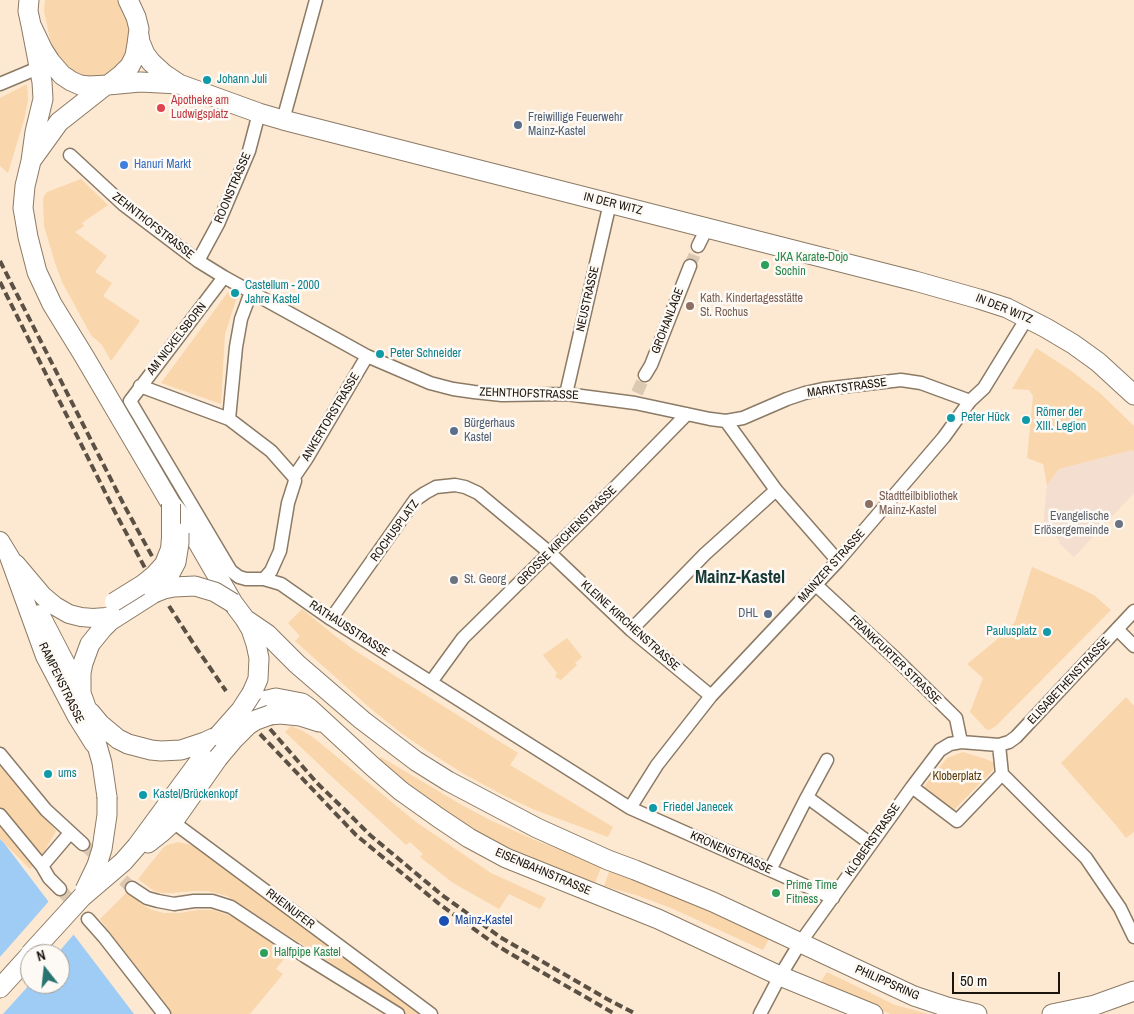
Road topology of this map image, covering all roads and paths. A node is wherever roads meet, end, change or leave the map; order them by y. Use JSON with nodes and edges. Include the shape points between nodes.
{"nodes":[{"id":1,"x":22,"y":0,"type":"edge"},
{"id":2,"x":29,"y":0,"type":"edge"},
{"id":3,"x":128,"y":0,"type":"edge"},
{"id":4,"x":142,"y":0,"type":"edge"},
{"id":5,"x":316,"y":0,"type":"edge"},
{"id":6,"x":30,"y":22,"type":"junction"},
{"id":7,"x":139,"y":32,"type":"junction"},
{"id":8,"x":38,"y":60,"type":"junction"},
{"id":9,"x":0,"y":84,"type":"edge"},
{"id":10,"x":179,"y":84,"type":"junction"},
{"id":11,"x":107,"y":85,"type":"junction"},
{"id":12,"x":259,"y":113,"type":"junction"},
{"id":13,"x":283,"y":120,"type":"junction"},
{"id":14,"x":70,"y":155,"type":"dead end"},
{"id":15,"x":31,"y":161,"type":"junction"},
{"id":16,"x":610,"y":203,"type":"junction"},
{"id":17,"x":707,"y":228,"type":"junction"},
{"id":18,"x":698,"y":246,"type":"tunnel mouth"},
{"id":19,"x":198,"y":261,"type":"junction"},
{"id":20,"x":690,"y":266,"type":"tunnel mouth"},
{"id":21,"x":224,"y":277,"type":"junction"},
{"id":22,"x":251,"y":292,"type":"junction"},
{"id":23,"x":1027,"y":318,"type":"junction"},
{"id":24,"x":367,"y":356,"type":"junction"},
{"id":25,"x":645,"y":375,"type":"tunnel mouth"},
{"id":26,"x":140,"y":386,"type":"junction"},
{"id":27,"x":566,"y":394,"type":"junction"},
{"id":28,"x":1134,"y":395,"type":"edge"},
{"id":29,"x":130,"y":401,"type":"joint"},
{"id":30,"x":970,"y":401,"type":"junction"},
{"id":31,"x":687,"y":414,"type":"junction"},
{"id":32,"x":229,"y":419,"type":"junction"},
{"id":33,"x":726,"y":421,"type":"junction"},
{"id":34,"x":294,"y":479,"type":"junction"},
{"id":35,"x":776,"y":490,"type":"junction"},
{"id":36,"x":171,"y":504,"type":"junction"},
{"id":37,"x":4,"y":547,"type":"edge"},
{"id":38,"x":550,"y":553,"type":"junction"},
{"id":39,"x":838,"y":562,"type":"junction"},
{"id":40,"x":264,"y":579,"type":"junction"},
{"id":41,"x":816,"y":585,"type":"junction"},
{"id":42,"x":154,"y":593,"type":"junction"},
{"id":43,"x":233,"y":603,"type":"junction"},
{"id":44,"x":121,"y":610,"type":"junction"},
{"id":45,"x":1134,"y":610,"type":"edge"},
{"id":46,"x":330,"y":619,"type":"junction"},
{"id":47,"x":1117,"y":629,"type":"junction"},
{"id":48,"x":631,"y":630,"type":"junction"},
{"id":49,"x":259,"y":639,"type":"junction"},
{"id":50,"x":1134,"y":646,"type":"edge"},
{"id":51,"x":431,"y":682,"type":"junction"},
{"id":52,"x":711,"y":696,"type":"junction"},
{"id":53,"x":84,"y":700,"type":"junction"},
{"id":54,"x":260,"y":703,"type":"junction"},
{"id":55,"x":961,"y":742,"type":"junction"},
{"id":56,"x":999,"y":745,"type":"junction"},
{"id":57,"x":213,"y":746,"type":"junction"},
{"id":58,"x":99,"y":753,"type":"junction"},
{"id":59,"x":0,"y":754,"type":"edge"},
{"id":60,"x":827,"y":760,"type":"dead end"},
{"id":61,"x":1002,"y":774,"type":"junction"},
{"id":62,"x":912,"y":787,"type":"junction"},
{"id":63,"x":807,"y":796,"type":"junction"},
{"id":64,"x":630,"y":808,"type":"junction"},
{"id":65,"x":0,"y":815,"type":"edge"},
{"id":66,"x":163,"y":826,"type":"junction"},
{"id":67,"x":70,"y":833,"type":"junction"},
{"id":68,"x":83,"y":844,"type":"tunnel mouth"},
{"id":69,"x":871,"y":844,"type":"junction"},
{"id":70,"x":42,"y":866,"type":"junction"},
{"id":71,"x":770,"y":870,"type":"junction"},
{"id":72,"x":132,"y":888,"type":"tunnel mouth"},
{"id":73,"x":60,"y":889,"type":"tunnel mouth"},
{"id":74,"x":82,"y":897,"type":"junction"},
{"id":75,"x":833,"y":898,"type":"junction"},
{"id":76,"x":88,"y":919,"type":"tunnel mouth"},
{"id":77,"x":1134,"y":937,"type":"edge"},
{"id":78,"x":800,"y":943,"type":"junction"},
{"id":79,"x":39,"y":944,"type":"edge"},
{"id":80,"x":20,"y":965,"type":"edge"},
{"id":81,"x":780,"y":976,"type":"junction"},
{"id":82,"x":0,"y":988,"type":"edge"},
{"id":83,"x":1134,"y":991,"type":"edge"},
{"id":84,"x":1074,"y":1012,"type":"edge"},
{"id":85,"x":164,"y":1014,"type":"edge"},
{"id":86,"x":398,"y":1014,"type":"edge"},
{"id":87,"x":431,"y":1014,"type":"edge"},
{"id":88,"x":760,"y":1014,"type":"edge"},
{"id":89,"x":873,"y":1014,"type":"edge"},
{"id":90,"x":978,"y":1014,"type":"edge"},
{"id":91,"x":1052,"y":1014,"type":"edge"}],
"edges":[{"from":1,"to":6,"type":"street"},
{"from":2,"to":6,"type":"main road"},
{"from":3,"to":7,"type":"main road","name":"IN DER WITZ"},
{"from":4,"to":7,"type":"main road"},
{"from":5,"to":13,"type":"street"},
{"from":6,"to":8,"type":"main road"},
{"from":6,"to":11,"type":"main road","name":"IN DER WITZ","via":[[42,50],[62,75],[80,85]]},
{"from":7,"to":10,"type":"main road","name":"IN DER WITZ","via":[[142,47],[151,62]]},
{"from":7,"to":11,"type":"main road","via":[[130,66]]},
{"from":8,"to":9,"type":"street","via":[[31,71]]},
{"from":8,"to":15,"type":"main road","via":[[43,99]]},
{"from":10,"to":11,"type":"main road","name":"IN DER WITZ","via":[[140,82]]},
{"from":10,"to":12,"type":"main road","name":"IN DER WITZ"},
{"from":11,"to":15,"type":"main road","via":[[58,122]]},
{"from":12,"to":13,"type":"main road","name":"IN DER WITZ"},
{"from":12,"to":19,"type":"street","name":"ROONSTRASSE","via":[[249,151],[218,224]]},
{"from":13,"to":16,"type":"main road","name":"IN DER WITZ"},
{"from":14,"to":19,"type":"street","name":"ZEHNTHOFSTRASSE","via":[[124,205]]},
{"from":15,"to":36,"type":"main road","via":[[24,186],[23,208],[32,257],[43,286]]},
{"from":16,"to":17,"type":"main road","name":"IN DER WITZ"},
{"from":16,"to":27,"type":"street","name":"NEUSTRASSE"},
{"from":17,"to":18,"type":"street"},
{"from":17,"to":23,"type":"main road","name":"IN DER WITZ","via":[[953,291]]},
{"from":19,"to":21,"type":"street","name":"ZEHNTHOFSTRASSE"},
{"from":20,"to":25,"type":"street","name":"GROHANLAGE"},
{"from":21,"to":22,"type":"street","name":"ZEHNTHOFSTRASSE"},
{"from":21,"to":26,"type":"street","name":"AM NICKELSBORN"},
{"from":22,"to":24,"type":"street","name":"ZEHNTHOFSTRASSE"},
{"from":22,"to":32,"type":"street","via":[[241,319],[236,347]]},
{"from":23,"to":28,"type":"main road","name":"IN DER WITZ","via":[[1074,344]]},
{"from":23,"to":30,"type":"street","name":"MAINZER STRASSE","via":[[984,388]]},
{"from":24,"to":27,"type":"street","name":"ZEHNTHOFSTRASSE","via":[[453,389],[502,395]]},
{"from":24,"to":34,"type":"street","name":"ANKERTORSTRASSE"},
{"from":26,"to":29,"type":"street","name":"AM NICKELSBORN"},
{"from":26,"to":32,"type":"street"},
{"from":27,"to":31,"type":"street","name":"ZEHNTHOFSTRASSE","via":[[636,398]]},
{"from":29,"to":40,"type":"street","name":"RATHAUSSTRASSE","via":[[224,561],[239,577]]},
{"from":30,"to":33,"type":"street","name":"MARKTSTRASSE","via":[[921,383],[901,380],[805,393],[743,418]]},
{"from":30,"to":39,"type":"street","name":"MAINZER STRASSE","via":[[944,437]]},
{"from":31,"to":33,"type":"street","name":"ZEHNTHOFSTRASSE"},
{"from":31,"to":38,"type":"street","name":"GROSSE KIRCHENSTRASSE"},
{"from":32,"to":34,"type":"street","via":[[271,451]]},
{"from":33,"to":35,"type":"street"},
{"from":34,"to":40,"type":"street","name":"ANKERTORSTRASSE","via":[[280,551]]},
{"from":35,"to":39,"type":"street"},
{"from":35,"to":48,"type":"street","via":[[705,554]]},
{"from":36,"to":42,"type":"main road","bridge":true,"via":[[179,533],[178,553],[172,571]]},
{"from":36,"to":43,"type":"main road","bridge":true,"via":[[186,522]]},
{"from":36,"to":44,"type":"main road","bridge":true,"via":[[170,549],[164,564]]},
{"from":37,"to":44,"type":"main road","via":[[43,596],[69,614]]},
{"from":37,"to":53,"type":"main road","name":"RAMPENSTRASSE"},
{"from":37,"to":58,"type":"main road","name":"RAMPENSTRASSE","via":[[46,656]]},
{"from":38,"to":46,"type":"street","name":"ROCHUSPLATZ","via":[[478,493],[455,485],[436,487],[415,500]]},
{"from":38,"to":48,"type":"street","name":"KLEINE KIRCHENSTRASSE"},
{"from":38,"to":51,"type":"street","name":"GROSSE KIRCHENSTRASSE","via":[[463,638]]},
{"from":39,"to":41,"type":"street","name":"MAINZER STRASSE"},
{"from":40,"to":46,"type":"street","name":"RATHAUSSTRASSE","via":[[281,584]]},
{"from":41,"to":52,"type":"street","name":"MAINZER STRASSE"},
{"from":41,"to":55,"type":"street","name":"FRANKFURTER STRASSE","via":[[956,718]]},
{"from":42,"to":43,"type":"main road","bridge":true,"via":[[174,587],[195,586],[215,592]]},
{"from":42,"to":44,"type":"main road"},
{"from":43,"to":49,"type":"main road"},
{"from":44,"to":53,"type":"main road","via":[[103,628],[86,653],[80,683]]},
{"from":45,"to":47,"type":"street","name":"ELISABETHENSTRASSE"},
{"from":46,"to":51,"type":"street","name":"RATHAUSSTRASSE"},
{"from":47,"to":50,"type":"street"},
{"from":47,"to":56,"type":"street","name":"ELISABETHENSTRASSE","via":[[1016,737]]},
{"from":48,"to":52,"type":"street","name":"KLEINE KIRCHENSTRASSE"},
{"from":49,"to":54,"type":"main road"},
{"from":49,"to":78,"type":"main road","via":[[303,684],[362,720],[448,781],[537,828],[674,885]]},
{"from":51,"to":64,"type":"street","name":"RATHAUSSTRASSE"},
{"from":52,"to":64,"type":"street","name":"MAINZER STRASSE","via":[[657,765]]},
{"from":53,"to":57,"type":"main road","via":[[93,717],[108,732],[128,744],[171,751]]},
{"from":53,"to":58,"type":"main road"},
{"from":54,"to":57,"type":"main road","bridge":true,"via":[[241,710]]},
{"from":54,"to":57,"type":"main road","name":"EISENBAHNSTRASSE","bridge":true,"via":[[256,720],[234,739]]},
{"from":54,"to":81,"type":"main road","name":"EISENBAHNSTRASSE","via":[[276,698],[302,703],[401,791],[469,838],[506,858],[658,919]]},
{"from":55,"to":56,"type":"street","name":"KLOBERSTRASSE"},
{"from":55,"to":62,"type":"street","name":"KLOBERSTRASSE","via":[[940,750]]},
{"from":56,"to":61,"type":"street"},
{"from":57,"to":66,"type":"main road"},
{"from":57,"to":66,"type":"main road","via":[[177,792]]},
{"from":58,"to":74,"type":"main road","bridge":true,"via":[[105,777],[107,814],[102,849]]},
{"from":59,"to":67,"type":"street","via":[[46,810]]},
{"from":60,"to":63,"type":"street"},
{"from":61,"to":62,"type":"street","via":[[957,821]]},
{"from":61,"to":77,"type":"street","via":[[1086,858],[1120,908]]},
{"from":62,"to":69,"type":"street","name":"KLOBERSTRASSE"},
{"from":63,"to":69,"type":"street"},
{"from":63,"to":71,"type":"street"},
{"from":64,"to":71,"type":"street","name":"KRONENSTRASSE"},
{"from":65,"to":70,"type":"street"},
{"from":66,"to":74,"type":"main road","bridge":true},
{"from":66,"to":87,"type":"street","name":"RHEINUFER"},
{"from":67,"to":68,"type":"street"},
{"from":67,"to":70,"type":"street"},
{"from":69,"to":75,"type":"street","name":"KLOBERSTRASSE"},
{"from":70,"to":73,"type":"street"},
{"from":71,"to":75,"type":"street","name":"KRONENSTRASSE"},
{"from":72,"to":86,"type":"street","via":[[158,901],[174,904],[212,901],[231,907]]},
{"from":74,"to":79,"type":"main road","bridge":true},
{"from":75,"to":78,"type":"street","name":"KLOBERSTRASSE"},
{"from":76,"to":85,"type":"street"},
{"from":78,"to":81,"type":"street","name":"KLOBERSTRASSE"},
{"from":78,"to":90,"type":"main road","name":"PHILIPPSRING","via":[[914,996]]},
{"from":80,"to":82,"type":"main road"},
{"from":81,"to":88,"type":"street"},
{"from":81,"to":89,"type":"main road"},
{"from":83,"to":84,"type":"main road"},
{"from":84,"to":91,"type":"main road"}]}
